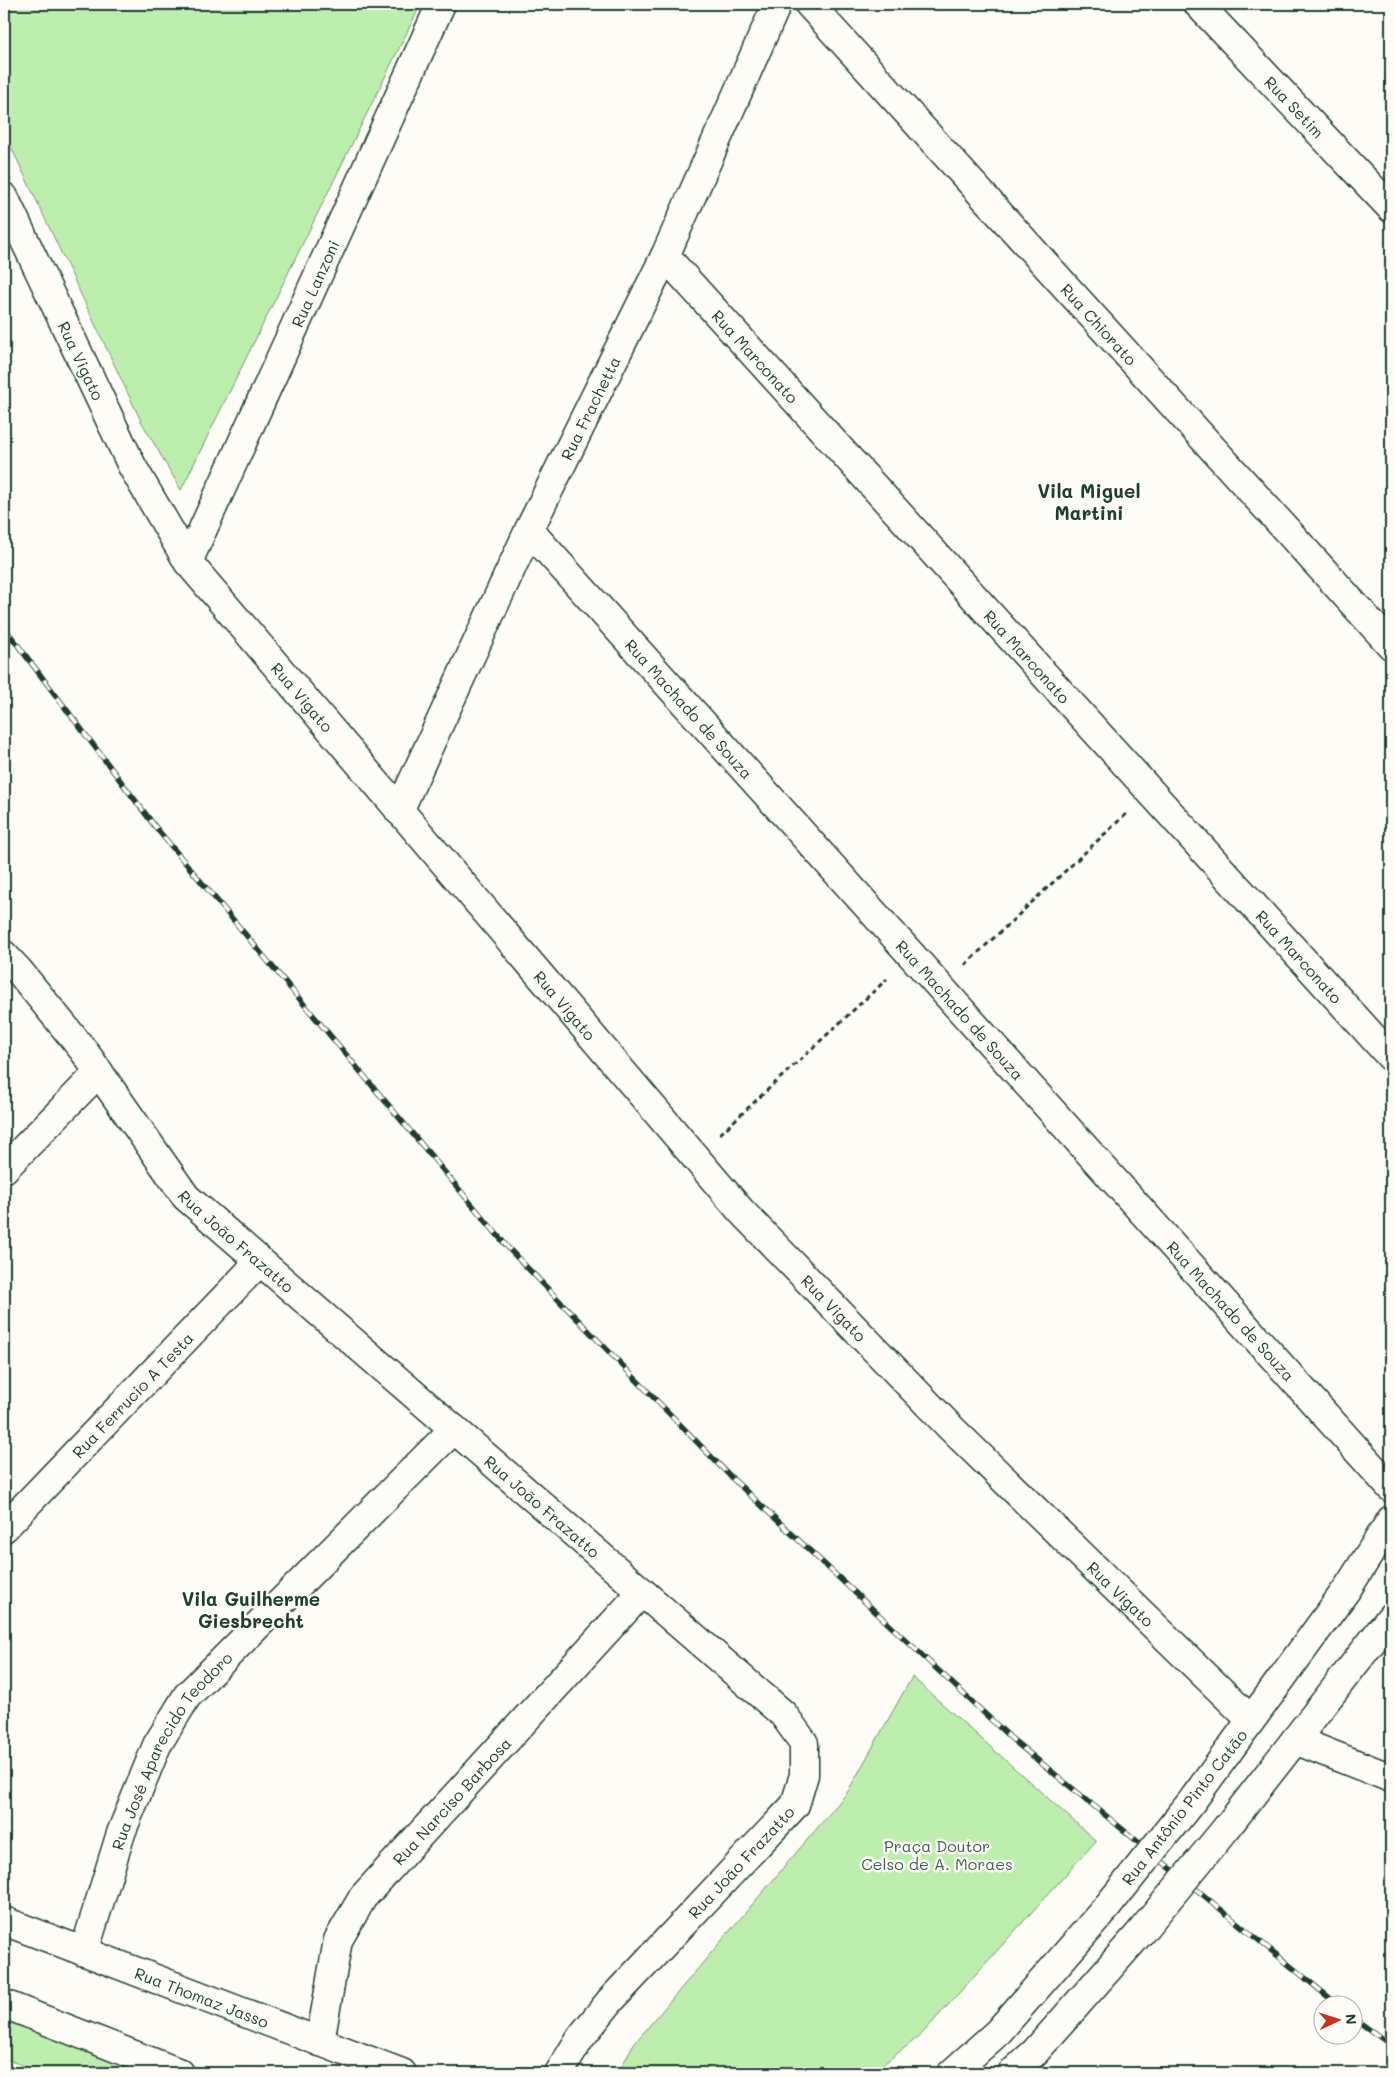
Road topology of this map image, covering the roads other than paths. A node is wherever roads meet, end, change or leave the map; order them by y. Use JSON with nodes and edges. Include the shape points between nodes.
{"nodes":[{"id":1,"x":441,"y":4,"type":"edge"},
{"id":2,"x":777,"y":4,"type":"edge"},
{"id":3,"x":809,"y":4,"type":"edge"},
{"id":4,"x":1198,"y":4,"type":"edge"},
{"id":5,"x":4,"y":197,"type":"edge"},
{"id":6,"x":1391,"y":208,"type":"edge"},
{"id":7,"x":665,"y":256,"type":"junction"},
{"id":8,"x":529,"y":530,"type":"junction"},
{"id":9,"x":188,"y":562,"type":"junction"},
{"id":10,"x":1391,"y":645,"type":"edge"},
{"id":11,"x":399,"y":811,"type":"junction"},
{"id":12,"x":4,"y":955,"type":"edge"},
{"id":13,"x":1391,"y":1057,"type":"edge"},
{"id":14,"x":99,"y":1072,"type":"junction"},
{"id":15,"x":4,"y":1169,"type":"edge"},
{"id":16,"x":260,"y":1262,"type":"junction"},
{"id":17,"x":454,"y":1429,"type":"junction"},
{"id":18,"x":1391,"y":1488,"type":"edge"},
{"id":19,"x":1391,"y":1520,"type":"edge"},
{"id":20,"x":4,"y":1528,"type":"edge"},
{"id":21,"x":642,"y":1592,"type":"junction"},
{"id":22,"x":1391,"y":1618,"type":"edge"},
{"id":23,"x":1251,"y":1720,"type":"junction"},
{"id":24,"x":1295,"y":1740,"type":"junction"},
{"id":25,"x":1391,"y":1778,"type":"edge"},
{"id":26,"x":4,"y":1921,"type":"edge"},
{"id":27,"x":84,"y":1952,"type":"junction"},
{"id":28,"x":4,"y":2004,"type":"edge"},
{"id":29,"x":320,"y":2042,"type":"junction"},
{"id":30,"x":180,"y":2073,"type":"edge"},
{"id":31,"x":402,"y":2073,"type":"edge"},
{"id":32,"x":559,"y":2073,"type":"edge"},
{"id":33,"x":952,"y":2073,"type":"edge"},
{"id":34,"x":1012,"y":2073,"type":"edge"}],
"edges":[{"from":1,"to":9,"type":"street","name":"Rua Lanzoni"},
{"from":2,"to":7,"type":"street","name":"Rua Frachetta"},
{"from":3,"to":10,"type":"street","name":"Rua Chiorato"},
{"from":4,"to":6,"type":"street","name":"Rua Setim"},
{"from":5,"to":9,"type":"street","name":"Rua Vigato","via":[[132,466]]},
{"from":7,"to":8,"type":"street","name":"Rua Frachetta"},
{"from":7,"to":13,"type":"street","name":"Rua Marconato"},
{"from":8,"to":11,"type":"street","name":"Rua Frachetta"},
{"from":8,"to":18,"type":"street","name":"Rua Machado de Souza"},
{"from":9,"to":11,"type":"street","name":"Rua Vigato"},
{"from":11,"to":23,"type":"street","name":"Rua Vigato","via":[[741,1211],[951,1428]]},
{"from":12,"to":14,"type":"street","name":"Rua João Frazatto"},
{"from":14,"to":15,"type":"street"},
{"from":14,"to":16,"type":"street","name":"Rua João Frazatto","via":[[186,1197]]},
{"from":16,"to":17,"type":"street","name":"Rua João Frazatto"},
{"from":16,"to":20,"type":"street","name":"Rua Ferrucio A Testa"},
{"from":17,"to":21,"type":"street","name":"Rua João Frazatto"},
{"from":17,"to":27,"type":"street","name":"Rua José Aparecido Teodoro","via":[[187,1696],[157,1745],[120,1834]]},
{"from":19,"to":23,"type":"street","name":"Rua Antônio Pinto Catão","via":[[1347,1589]]},
{"from":21,"to":29,"type":"street","name":"Rua Narciso Barbosa","via":[[363,1897],[338,1940]]},
{"from":21,"to":32,"type":"street","name":"Rua João Frazatto","via":[[783,1714],[804,1743],[804,1775],[795,1805],[610,2001],[581,2037]]},
{"from":22,"to":24,"type":"street"},
{"from":23,"to":33,"type":"street","name":"Rua Antônio Pinto Catão","bridge":true,"via":[[1192,1801],[1107,1907],[998,2032]]},
{"from":24,"to":25,"type":"street"},
{"from":24,"to":34,"type":"street","bridge":true,"via":[[1140,1933],[1035,2052]]},
{"from":26,"to":27,"type":"street","name":"Rua Thomaz Jasso"},
{"from":27,"to":29,"type":"street","name":"Rua Thomaz Jasso"},
{"from":28,"to":30,"type":"street"},
{"from":29,"to":31,"type":"street","name":"Rua Thomaz Jasso"}]}
